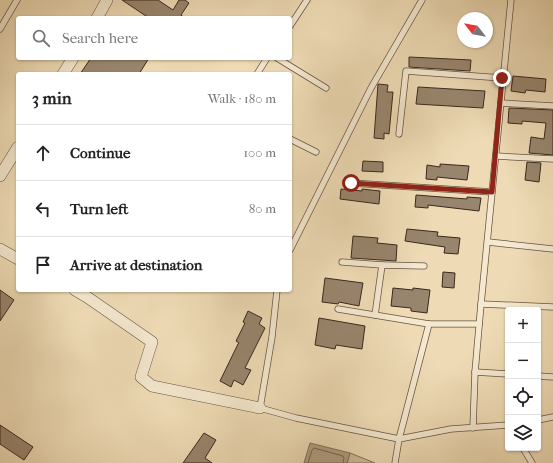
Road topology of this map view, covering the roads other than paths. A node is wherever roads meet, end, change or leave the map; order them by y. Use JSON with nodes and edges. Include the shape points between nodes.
{"nodes":[{"id":1,"x":17,"y":0,"type":"edge"},
{"id":2,"x":107,"y":0,"type":"edge"},
{"id":3,"x":307,"y":0,"type":"edge"},
{"id":4,"x":422,"y":0,"type":"edge"},
{"id":5,"x":511,"y":0,"type":"edge"},
{"id":6,"x":98,"y":16,"type":"edge"},
{"id":7,"x":292,"y":23,"type":"edge"},
{"id":8,"x":0,"y":29,"type":"edge"},
{"id":9,"x":72,"y":60,"type":"edge"},
{"id":10,"x":266,"y":60,"type":"edge"},
{"id":11,"x":280,"y":60,"type":"edge"},
{"id":12,"x":66,"y":72,"type":"edge"},
{"id":13,"x":258,"y":72,"type":"edge"},
{"id":14,"x":502,"y":78,"type":"junction"},
{"id":15,"x":326,"y":88,"type":"dead end"},
{"id":16,"x":501,"y":102,"type":"junction"},
{"id":17,"x":553,"y":106,"type":"edge"},
{"id":18,"x":399,"y":134,"type":"dead end"},
{"id":19,"x":292,"y":140,"type":"edge"},
{"id":20,"x":16,"y":150,"type":"edge"},
{"id":21,"x":316,"y":152,"type":"dead end"},
{"id":22,"x":496,"y":156,"type":"junction"},
{"id":23,"x":553,"y":159,"type":"edge"},
{"id":24,"x":0,"y":176,"type":"edge"},
{"id":25,"x":351,"y":183,"type":"dead end"},
{"id":26,"x":492,"y":192,"type":"junction"},
{"id":27,"x":488,"y":242,"type":"junction"},
{"id":28,"x":292,"y":246,"type":"edge"},
{"id":29,"x":0,"y":249,"type":"edge"},
{"id":30,"x":553,"y":249,"type":"edge"},
{"id":31,"x":16,"y":258,"type":"edge"},
{"id":32,"x":342,"y":262,"type":"dead end"},
{"id":33,"x":382,"y":265,"type":"junction"},
{"id":34,"x":424,"y":266,"type":"dead end"},
{"id":35,"x":277,"y":292,"type":"edge"},
{"id":36,"x":90,"y":294,"type":"edge"},
{"id":37,"x":481,"y":304,"type":"junction"},
{"id":38,"x":553,"y":308,"type":"edge"},
{"id":39,"x":338,"y":309,"type":"dead end"},
{"id":40,"x":375,"y":315,"type":"junction"},
{"id":41,"x":429,"y":324,"type":"junction"},
{"id":42,"x":479,"y":324,"type":"junction"},
{"id":43,"x":475,"y":372,"type":"junction"},
{"id":44,"x":505,"y":374,"type":"edge"},
{"id":45,"x":541,"y":376,"type":"edge"},
{"id":46,"x":553,"y":377,"type":"edge"},
{"id":47,"x":260,"y":408,"type":"junction"},
{"id":48,"x":553,"y":417,"type":"edge"},
{"id":49,"x":541,"y":419,"type":"edge"},
{"id":50,"x":505,"y":425,"type":"edge"},
{"id":51,"x":473,"y":428,"type":"junction"},
{"id":52,"x":399,"y":439,"type":"junction"},
{"id":53,"x":525,"y":451,"type":"edge"},
{"id":54,"x":395,"y":463,"type":"edge"},
{"id":55,"x":532,"y":463,"type":"edge"}],
"edges":[{"from":1,"to":8,"type":"lane"},
{"from":2,"to":6,"type":"street"},
{"from":3,"to":7,"type":"lane"},
{"from":4,"to":28,"type":"lane","via":[[371,88]]},
{"from":5,"to":14,"type":"lane"},
{"from":9,"to":12,"type":"street"},
{"from":10,"to":13,"type":"lane"},
{"from":11,"to":15,"type":"lane"},
{"from":14,"to":16,"type":"lane"},
{"from":14,"to":18,"type":"lane","via":[[406,71]]},
{"from":16,"to":17,"type":"lane"},
{"from":16,"to":22,"type":"lane"},
{"from":19,"to":21,"type":"lane"},
{"from":20,"to":24,"type":"street"},
{"from":22,"to":23,"type":"lane"},
{"from":22,"to":26,"type":"lane"},
{"from":25,"to":26,"type":"lane"},
{"from":26,"to":27,"type":"lane"},
{"from":27,"to":30,"type":"lane"},
{"from":27,"to":37,"type":"lane"},
{"from":29,"to":31,"type":"street"},
{"from":32,"to":33,"type":"lane"},
{"from":33,"to":34,"type":"lane"},
{"from":33,"to":40,"type":"lane"},
{"from":35,"to":47,"type":"lane"},
{"from":36,"to":47,"type":"street","via":[[152,342],[141,377],[152,386]]},
{"from":37,"to":38,"type":"lane"},
{"from":37,"to":42,"type":"lane"},
{"from":39,"to":40,"type":"lane"},
{"from":40,"to":41,"type":"lane"},
{"from":41,"to":42,"type":"lane"},
{"from":41,"to":52,"type":"lane"},
{"from":42,"to":43,"type":"lane"},
{"from":43,"to":44,"type":"lane"},
{"from":43,"to":51,"type":"lane"},
{"from":45,"to":46,"type":"lane"},
{"from":47,"to":52,"type":"lane"},
{"from":48,"to":49,"type":"lane"},
{"from":50,"to":51,"type":"lane"},
{"from":51,"to":52,"type":"lane","via":[[451,429]]},
{"from":52,"to":54,"type":"lane"},
{"from":53,"to":55,"type":"lane"}]}
